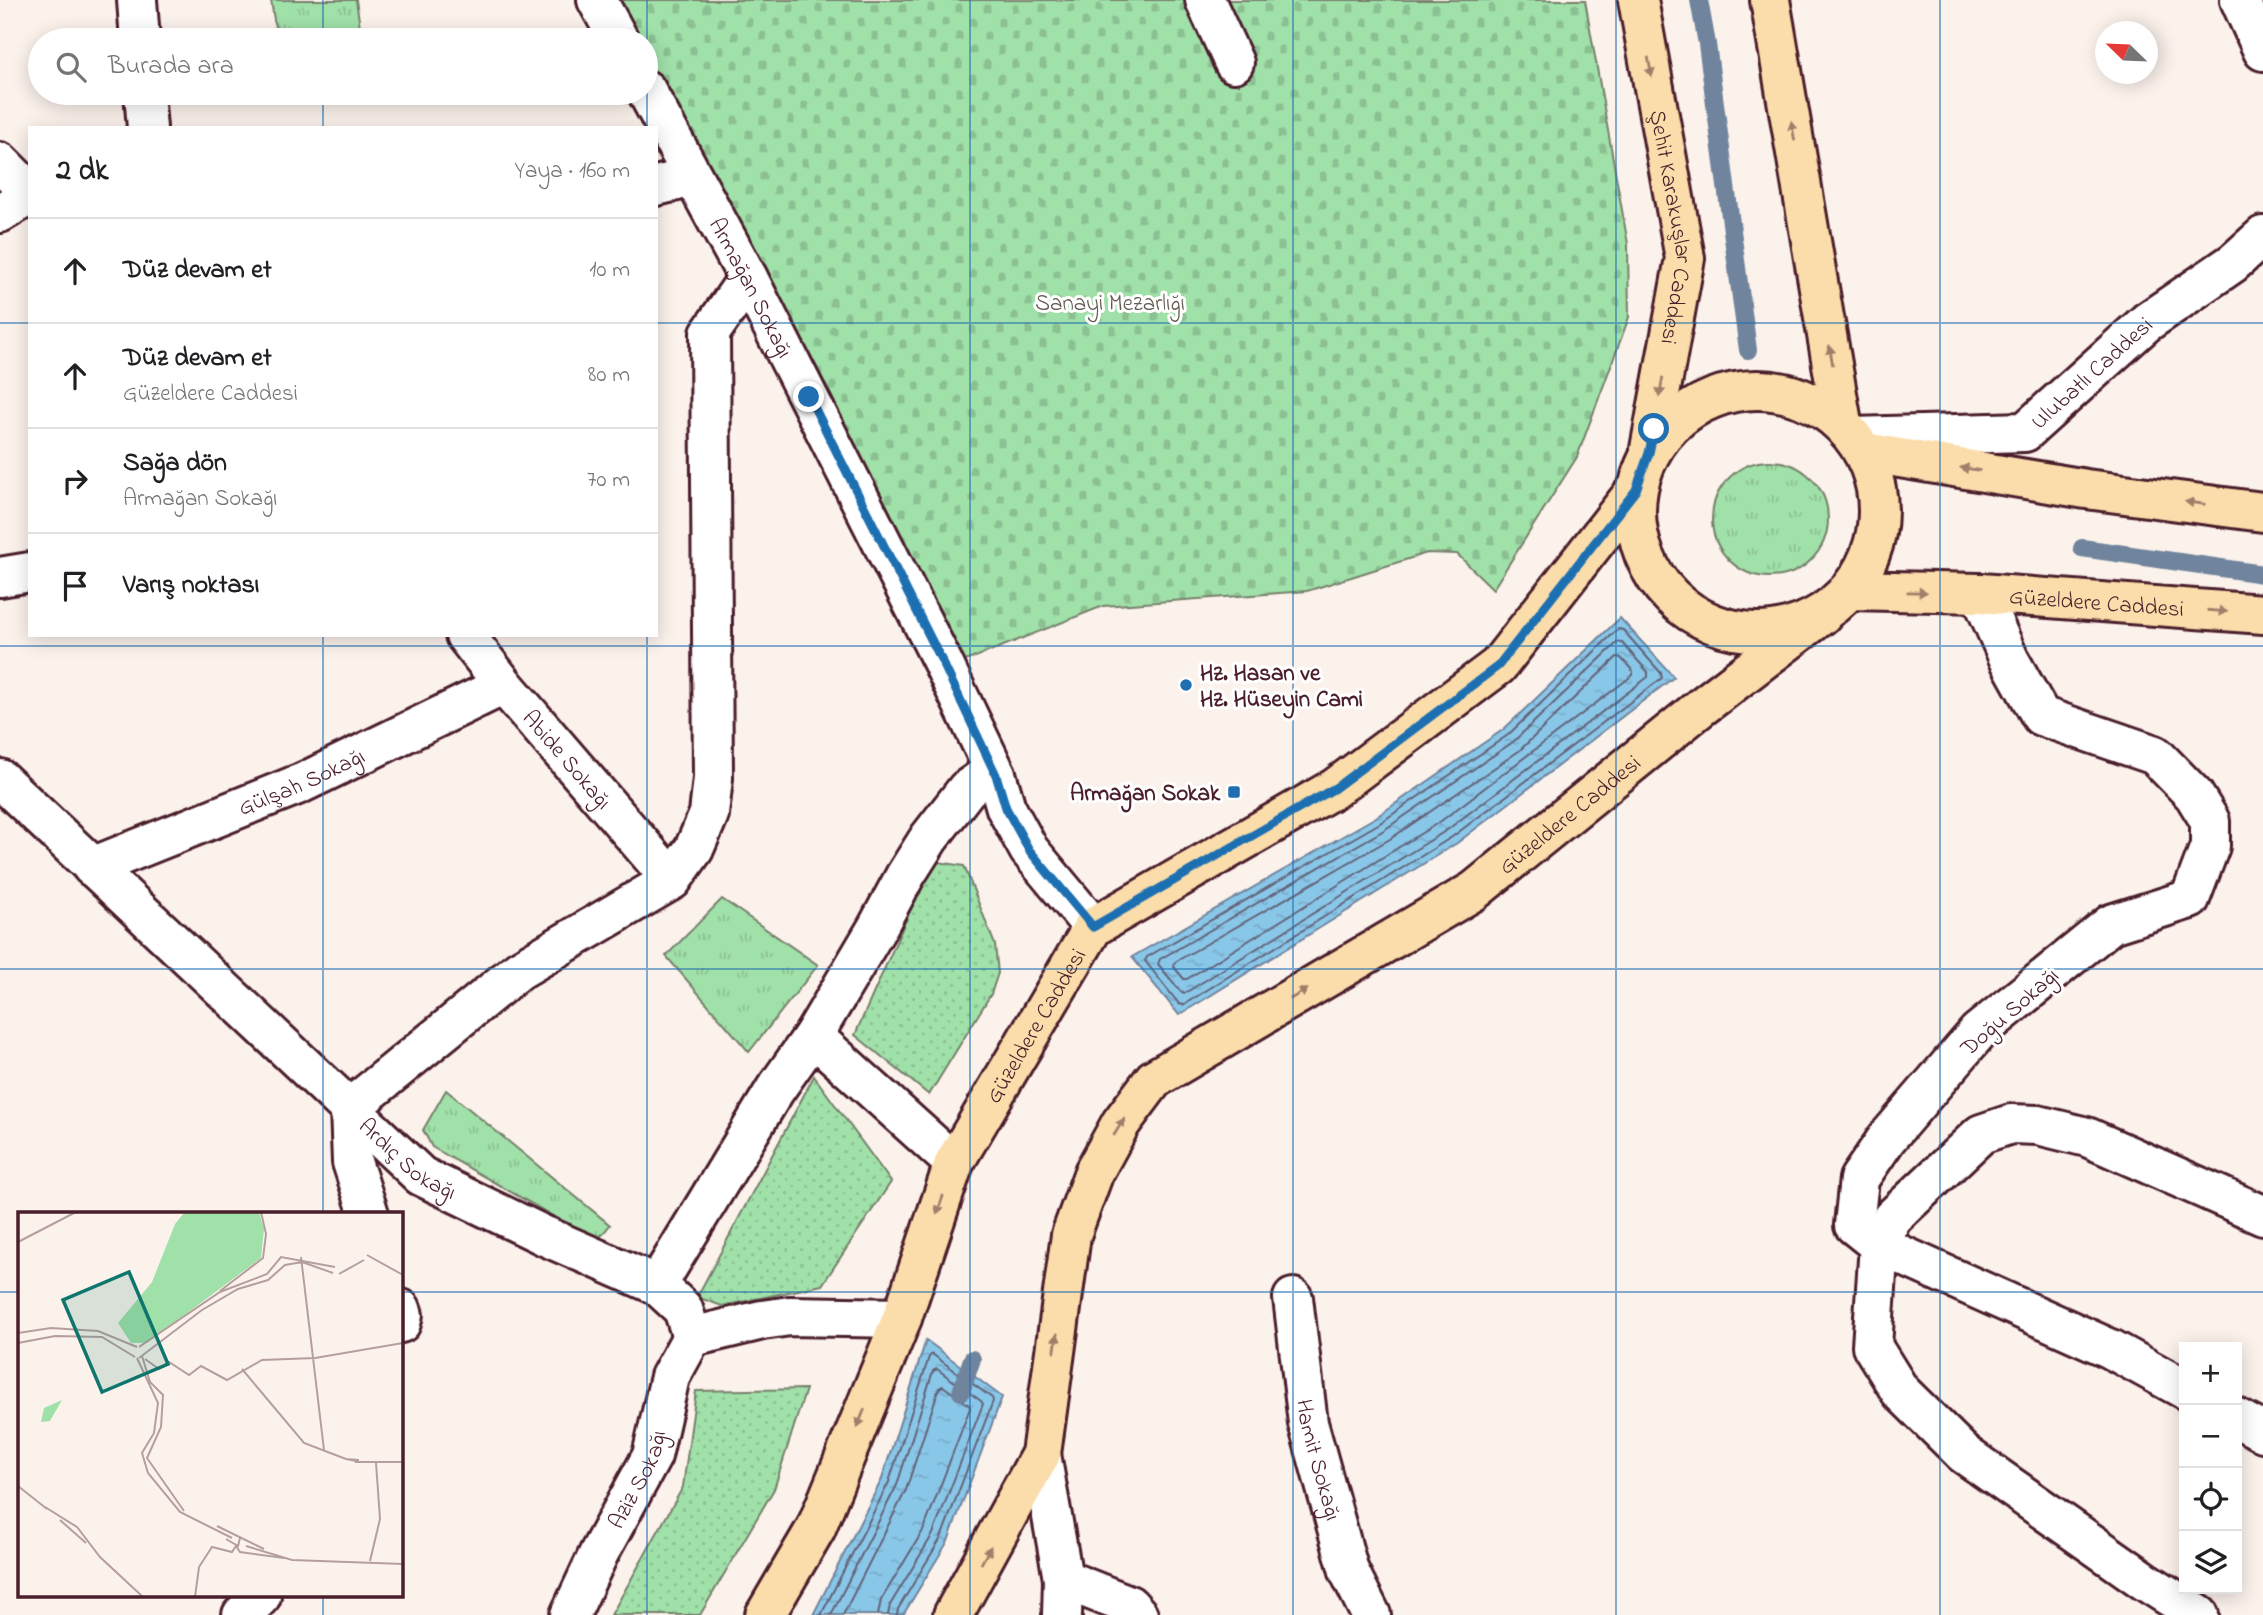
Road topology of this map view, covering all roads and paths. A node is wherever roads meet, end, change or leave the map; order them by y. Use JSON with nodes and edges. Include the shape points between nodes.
{"nodes":[{"id":1,"x":137,"y":0,"type":"edge"},
{"id":2,"x":597,"y":0,"type":"edge"},
{"id":3,"x":1205,"y":0,"type":"edge"},
{"id":4,"x":1637,"y":0,"type":"edge"},
{"id":5,"x":1770,"y":0,"type":"edge"},
{"id":6,"x":2240,"y":0,"type":"edge"},
{"id":7,"x":139,"y":28,"type":"edge"},
{"id":8,"x":612,"y":28,"type":"edge"},
{"id":9,"x":2263,"y":51,"type":"edge"},
{"id":10,"x":1234,"y":62,"type":"dead end"},
{"id":11,"x":145,"y":105,"type":"edge"},
{"id":12,"x":654,"y":105,"type":"edge"},
{"id":13,"x":147,"y":126,"type":"edge"},
{"id":14,"x":0,"y":162,"type":"edge"},
{"id":15,"x":693,"y":177,"type":"junction"},
{"id":16,"x":658,"y":186,"type":"edge"},
{"id":17,"x":28,"y":191,"type":"edge"},
{"id":18,"x":28,"y":194,"type":"edge"},
{"id":19,"x":0,"y":213,"type":"edge"},
{"id":20,"x":2263,"y":236,"type":"edge"},
{"id":21,"x":748,"y":278,"type":"junction"},
{"id":22,"x":1853,"y":437,"type":"junction"},
{"id":23,"x":1649,"y":453,"type":"junction"},
{"id":24,"x":1636,"y":490,"type":"junction"},
{"id":25,"x":2263,"y":512,"type":"edge"},
{"id":26,"x":28,"y":572,"type":"edge"},
{"id":27,"x":0,"y":576,"type":"edge"},
{"id":28,"x":1980,"y":593,"type":"junction"},
{"id":29,"x":1835,"y":602,"type":"junction"},
{"id":30,"x":2263,"y":614,"type":"edge"},
{"id":31,"x":467,"y":637,"type":"edge"},
{"id":32,"x":504,"y":685,"type":"junction"},
{"id":33,"x":996,"y":775,"type":"junction"},
{"id":34,"x":0,"y":779,"type":"edge"},
{"id":35,"x":92,"y":867,"type":"junction"},
{"id":36,"x":672,"y":880,"type":"junction"},
{"id":37,"x":1093,"y":927,"type":"junction"},
{"id":38,"x":813,"y":1036,"type":"junction"},
{"id":39,"x":350,"y":1108,"type":"junction"},
{"id":40,"x":954,"y":1163,"type":"junction"},
{"id":41,"x":368,"y":1212,"type":"edge"},
{"id":42,"x":2263,"y":1215,"type":"edge"},
{"id":43,"x":1879,"y":1245,"type":"junction"},
{"id":44,"x":657,"y":1285,"type":"junction"},
{"id":45,"x":1293,"y":1298,"type":"dead end"},
{"id":46,"x":902,"y":1318,"type":"junction"},
{"id":47,"x":692,"y":1337,"type":"junction"},
{"id":48,"x":2179,"y":1386,"type":"edge"},
{"id":49,"x":2242,"y":1421,"type":"edge"},
{"id":50,"x":2263,"y":1432,"type":"edge"},
{"id":51,"x":1041,"y":1454,"type":"junction"},
{"id":52,"x":1063,"y":1597,"type":"edge"},
{"id":53,"x":259,"y":1598,"type":"edge"},
{"id":54,"x":242,"y":1615,"type":"edge"},
{"id":55,"x":570,"y":1615,"type":"edge"},
{"id":56,"x":765,"y":1615,"type":"edge"},
{"id":57,"x":953,"y":1615,"type":"edge"},
{"id":58,"x":1138,"y":1615,"type":"edge"},
{"id":59,"x":1371,"y":1615,"type":"edge"},
{"id":60,"x":2199,"y":1615,"type":"edge"}],
"edges":[{"from":1,"to":7,"type":"street"},
{"from":2,"to":8,"type":"street"},
{"from":3,"to":10,"type":"street"},
{"from":4,"to":23,"type":"main road","name":"Şehit Karakuşlar Caddesi","one_way":true,"via":[[1685,258]]},
{"from":22,"to":5,"type":"main road","one_way":true},
{"from":6,"to":9,"type":"street"},
{"from":11,"to":13,"type":"street"},
{"from":12,"to":15,"type":"street","name":"Armağan Sokağı"},
{"from":14,"to":17,"type":"street"},
{"from":15,"to":16,"type":"street"},
{"from":15,"to":21,"type":"street","name":"Armağan Sokağı"},
{"from":18,"to":19,"type":"street"},
{"from":20,"to":22,"type":"street","name":"Ulubatlı Caddesi","via":[[2233,263],[2147,322],[2025,432]]},
{"from":21,"to":33,"type":"street","name":"Armağan Sokağı"},
{"from":21,"to":36,"type":"street","via":[[710,333],[713,778],[709,814],[694,849]]},
{"from":22,"to":23,"type":"main road","via":[[1811,401],[1775,389],[1738,390],[1703,401],[1672,423]]},
{"from":25,"to":22,"type":"main road","one_way":true,"via":[[2086,488]]},
{"from":22,"to":29,"type":"main road","via":[[1876,486],[1878,523],[1868,559]]},
{"from":23,"to":24,"type":"main road"},
{"from":24,"to":29,"type":"main road","via":[[1636,530],[1649,568],[1673,600],[1706,623],[1745,633],[1785,630]]},
{"from":24,"to":37,"type":"main road","name":"Güzeldere Caddesi","via":[[1498,666],[1335,788]]},
{"from":26,"to":27,"type":"street"},
{"from":29,"to":28,"type":"main road","name":"Güzeldere Caddesi","one_way":true},
{"from":28,"to":30,"type":"main road","name":"Güzeldere Caddesi","one_way":true},
{"from":28,"to":43,"type":"street","name":"Doğu Sokağı","via":[[2040,716],[2155,755],[2193,795],[2210,821],[2210,846],[2190,899],[2111,925],[1978,1032],[1887,1138],[1859,1179],[1854,1225]]},
{"from":51,"to":29,"type":"main road","name":"Güzeldere Caddesi","one_way":true,"via":[[1071,1235],[1094,1172],[1121,1123],[1154,1079],[1474,891]]},
{"from":31,"to":32,"type":"street","name":"Abide Sokağı"},
{"from":32,"to":35,"type":"street","name":"Gülşah Sokağı","via":[[302,783]]},
{"from":32,"to":36,"type":"street","name":"Abide Sokağı"},
{"from":33,"to":37,"type":"street","name":"Armağan Sokağı","via":[[1006,808],[1029,850]]},
{"from":33,"to":38,"type":"street","via":[[967,789],[929,838]]},
{"from":34,"to":35,"type":"street","name":"Ardıç Sokağı"},
{"from":35,"to":39,"type":"street","name":"Ardıç Sokağı"},
{"from":36,"to":39,"type":"street","via":[[519,970]]},
{"from":37,"to":40,"type":"main road","name":"Güzeldere Caddesi"},
{"from":38,"to":40,"type":"street"},
{"from":38,"to":44,"type":"street","via":[[775,1090]]},
{"from":39,"to":41,"type":"street","via":[[352,1162]]},
{"from":39,"to":44,"type":"street","name":"Ardıç Sokağı","via":[[421,1176]]},
{"from":40,"to":46,"type":"main road","name":"Güzeldere Caddesi","one_way":true},
{"from":42,"to":43,"type":"street","via":[[2087,1137],[2038,1125],[2011,1124],[1981,1134],[1892,1218]]},
{"from":43,"to":48,"type":"street","name":"Doğu Sokağı","via":[[2111,1349]]},
{"from":43,"to":60,"type":"street","via":[[1872,1346],[1900,1391],[1964,1454]]},
{"from":44,"to":47,"type":"street","name":"Ardıç Sokağı","via":[[683,1310]]},
{"from":45,"to":59,"type":"street","name":"Hamit Sokağı","via":[[1308,1423],[1349,1571]]},
{"from":46,"to":47,"type":"street","via":[[790,1316]]},
{"from":46,"to":56,"type":"main road","name":"Güzeldere Caddesi","one_way":true,"via":[[816,1528]]},
{"from":47,"to":55,"type":"street","name":"Aziz Sokağı","via":[[670,1377],[652,1456]]},
{"from":49,"to":50,"type":"street"},
{"from":51,"to":52,"type":"street"},
{"from":57,"to":51,"type":"main road","name":"Güzeldere Caddesi","one_way":true},
{"from":52,"to":58,"type":"street","via":[[1129,1605]]},
{"from":53,"to":54,"type":"street"}]}
